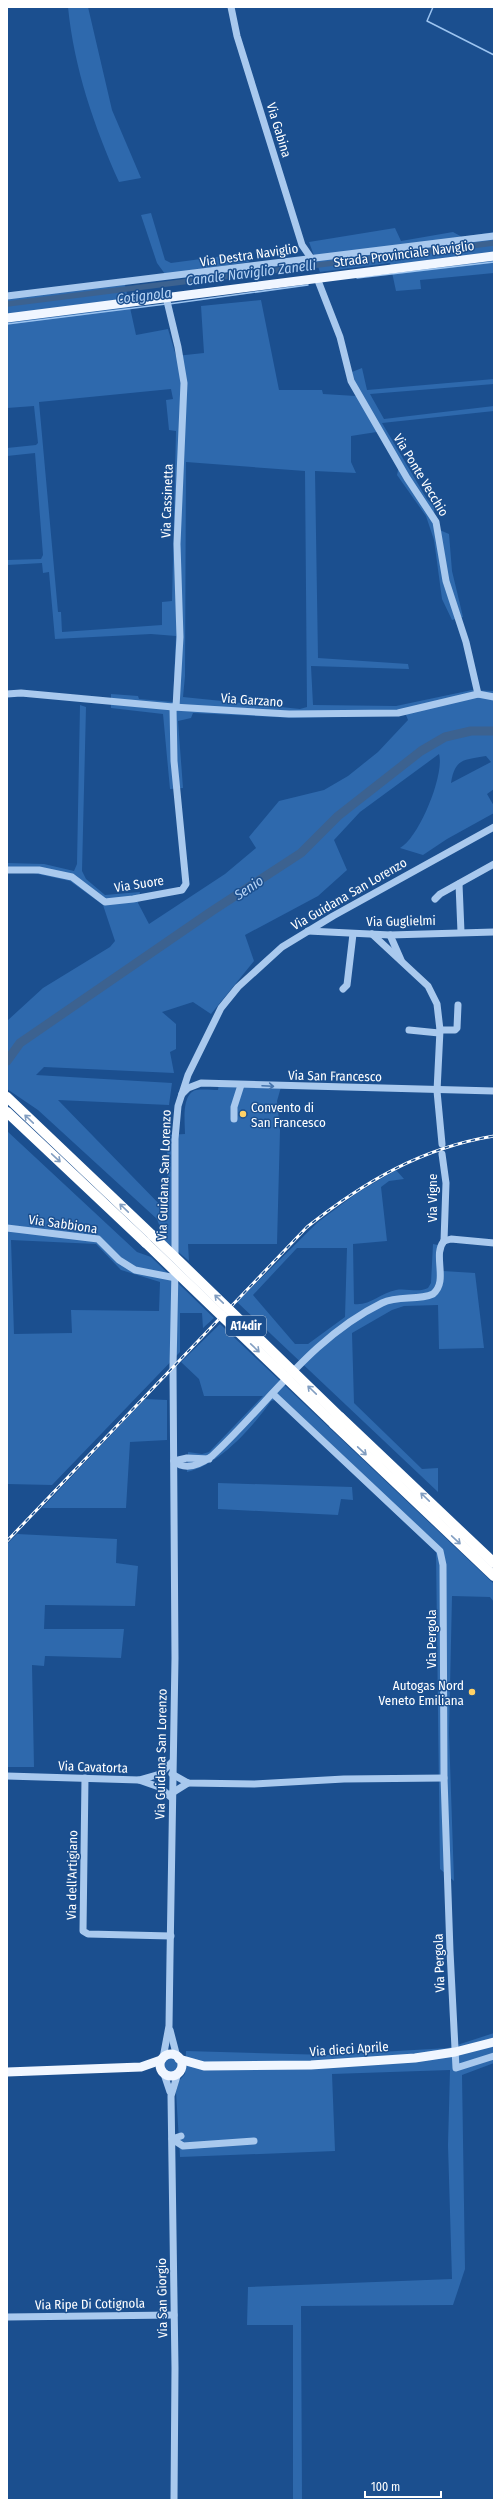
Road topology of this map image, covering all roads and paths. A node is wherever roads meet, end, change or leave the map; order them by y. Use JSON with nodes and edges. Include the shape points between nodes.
{"nodes":[{"id":1,"x":231,"y":7,"type":"edge"},
{"id":2,"x":494,"y":236,"type":"edge"},
{"id":3,"x":494,"y":256,"type":"edge"},
{"id":4,"x":310,"y":258,"type":"junction"},
{"id":5,"x":317,"y":278,"type":"junction"},
{"id":6,"x":7,"y":296,"type":"edge"},
{"id":7,"x":166,"y":298,"type":"junction"},
{"id":8,"x":7,"y":318,"type":"edge"},
{"id":9,"x":7,"y":694,"type":"edge"},
{"id":10,"x":478,"y":694,"type":"junction"},
{"id":11,"x":494,"y":697,"type":"edge"},
{"id":12,"x":175,"y":707,"type":"junction"},
{"id":13,"x":494,"y":827,"type":"edge"},
{"id":14,"x":494,"y":864,"type":"edge"},
{"id":15,"x":7,"y":870,"type":"edge"},
{"id":16,"x":186,"y":884,"type":"joint"},
{"id":17,"x":459,"y":884,"type":"junction"},
{"id":18,"x":435,"y":899,"type":"dead end"},
{"id":19,"x":333,"y":916,"type":"junction"},
{"id":20,"x":308,"y":931,"type":"junction"},
{"id":21,"x":461,"y":932,"type":"junction"},
{"id":22,"x":494,"y":932,"type":"edge"},
{"id":23,"x":344,"y":933,"type":"junction"},
{"id":24,"x":353,"y":934,"type":"junction"},
{"id":25,"x":372,"y":934,"type":"junction"},
{"id":26,"x":409,"y":934,"type":"junction"},
{"id":27,"x":390,"y":935,"type":"junction"},
{"id":28,"x":398,"y":949,"type":"junction"},
{"id":29,"x":390,"y":951,"type":"junction"},
{"id":30,"x":402,"y":962,"type":"junction"},
{"id":31,"x":343,"y":989,"type":"dead end"},
{"id":32,"x":458,"y":1005,"type":"dead end"},
{"id":33,"x":409,"y":1030,"type":"dead end"},
{"id":34,"x":440,"y":1031,"type":"junction"},
{"id":35,"x":191,"y":1068,"type":"junction"},
{"id":36,"x":201,"y":1083,"type":"junction"},
{"id":37,"x":241,"y":1085,"type":"junction"},
{"id":38,"x":437,"y":1090,"type":"junction"},
{"id":39,"x":493,"y":1090,"type":"edge"},
{"id":40,"x":181,"y":1094,"type":"junction"},
{"id":41,"x":9,"y":1099,"type":"edge"},
{"id":42,"x":7,"y":1112,"type":"edge"},
{"id":43,"x":234,"y":1119,"type":"dead end"},
{"id":44,"x":442,"y":1144,"type":"dead end"},
{"id":45,"x":442,"y":1154,"type":"dead end"},
{"id":46,"x":7,"y":1228,"type":"edge"},
{"id":47,"x":149,"y":1239,"type":"junction"},
{"id":48,"x":444,"y":1241,"type":"junction"},
{"id":49,"x":494,"y":1243,"type":"edge"},
{"id":50,"x":176,"y":1278,"type":"junction"},
{"id":51,"x":273,"y":1394,"type":"junction"},
{"id":52,"x":337,"y":1420,"type":"junction"},
{"id":53,"x":174,"y":1443,"type":"junction"},
{"id":54,"x":188,"y":1458,"type":"junction"},
{"id":55,"x":209,"y":1459,"type":"junction"},
{"id":56,"x":174,"y":1461,"type":"junction"},
{"id":57,"x":189,"y":1467,"type":"junction"},
{"id":58,"x":174,"y":1482,"type":"junction"},
{"id":59,"x":494,"y":1563,"type":"edge"},
{"id":60,"x":494,"y":1576,"type":"edge"},
{"id":61,"x":172,"y":1762,"type":"junction"},
{"id":62,"x":158,"y":1775,"type":"junction"},
{"id":63,"x":7,"y":1776,"type":"edge"},
{"id":64,"x":85,"y":1778,"type":"junction"},
{"id":65,"x":172,"y":1778,"type":"junction"},
{"id":66,"x":444,"y":1778,"type":"junction"},
{"id":67,"x":139,"y":1780,"type":"junction"},
{"id":68,"x":188,"y":1783,"type":"junction"},
{"id":69,"x":159,"y":1787,"type":"junction"},
{"id":70,"x":172,"y":1796,"type":"junction"},
{"id":71,"x":171,"y":1936,"type":"junction"},
{"id":72,"x":169,"y":2026,"type":"junction"},
{"id":73,"x":494,"y":2043,"type":"edge"},
{"id":74,"x":454,"y":2052,"type":"junction"},
{"id":75,"x":494,"y":2056,"type":"edge"},
{"id":76,"x":178,"y":2058,"type":"junction"},
{"id":77,"x":162,"y":2059,"type":"junction"},
{"id":78,"x":204,"y":2066,"type":"junction"},
{"id":79,"x":141,"y":2067,"type":"junction"},
{"id":80,"x":7,"y":2072,"type":"edge"},
{"id":81,"x":179,"y":2072,"type":"junction"},
{"id":82,"x":163,"y":2073,"type":"junction"},
{"id":83,"x":171,"y":2096,"type":"junction"},
{"id":84,"x":171,"y":2122,"type":"junction"},
{"id":85,"x":181,"y":2136,"type":"junction"},
{"id":86,"x":172,"y":2139,"type":"junction"},
{"id":87,"x":254,"y":2141,"type":"dead end"},
{"id":88,"x":198,"y":2143,"type":"junction"},
{"id":89,"x":183,"y":2146,"type":"junction"},
{"id":90,"x":172,"y":2154,"type":"junction"},
{"id":91,"x":174,"y":2315,"type":"junction"},
{"id":92,"x":7,"y":2317,"type":"edge"},
{"id":93,"x":174,"y":2500,"type":"edge"}],
"edges":[{"from":1,"to":4,"type":"street","name":"Via Gabina","via":[[237,36],[302,245]]},
{"from":2,"to":4,"type":"street","name":"Via Destra Naviglio"},
{"from":3,"to":5,"type":"main road","name":"Strada Provinciale Naviglio"},
{"from":4,"to":6,"type":"street","name":"Via Destra Naviglio"},
{"from":5,"to":7,"type":"main road","name":"Strada Provinciale Naviglio"},
{"from":5,"to":10,"type":"street","name":"Via Ponte Vecchio","via":[[340,337],[351,381],[407,478],[436,522],[446,581],[466,642]]},
{"from":7,"to":8,"type":"main road","name":"Strada Provinciale Naviglio"},
{"from":7,"to":12,"type":"street","name":"Via Cassinetta","via":[[184,383],[177,544],[180,637]]},
{"from":9,"to":12,"type":"street","name":"Via Garzano","via":[[21,693]]},
{"from":10,"to":11,"type":"street","name":"Via Garzano"},
{"from":10,"to":12,"type":"street","name":"Via Garzano","via":[[398,713],[289,714]]},
{"from":12,"to":16,"type":"street","name":"Via Cassinetta","via":[[174,761]]},
{"from":13,"to":19,"type":"street","name":"Via Guidana San Lorenzo"},
{"from":14,"to":17,"type":"street"},
{"from":15,"to":16,"type":"street","name":"Via Suore","via":[[39,870],[72,877],[105,902],[182,890]]},
{"from":17,"to":18,"type":"street"},
{"from":17,"to":21,"type":"street"},
{"from":19,"to":20,"type":"street","name":"Via Guidana San Lorenzo"},
{"from":19,"to":23,"type":"street","via":[[331,927]]},
{"from":20,"to":23,"type":"street","name":"Via Guglielmi"},
{"from":20,"to":35,"type":"street","name":"Via Guidana San Lorenzo","via":[[270,956],[238,987],[221,1008]]},
{"from":21,"to":22,"type":"street","name":"Via Guglielmi"},
{"from":21,"to":26,"type":"street","name":"Via Guglielmi"},
{"from":23,"to":24,"type":"street","name":"Via Guglielmi"},
{"from":24,"to":25,"type":"street","name":"Via Guglielmi"},
{"from":24,"to":31,"type":"street","via":[[347,985]]},
{"from":25,"to":27,"type":"street","name":"Via Guglielmi"},
{"from":25,"to":29,"type":"street"},
{"from":26,"to":27,"type":"street","name":"Via Guglielmi"},
{"from":26,"to":28,"type":"street"},
{"from":27,"to":28,"type":"street"},
{"from":27,"to":29,"type":"street","via":[[387,943]]},
{"from":28,"to":30,"type":"street"},
{"from":29,"to":30,"type":"street"},
{"from":30,"to":34,"type":"street","via":[[431,991],[437,1004]]},
{"from":32,"to":34,"type":"street","via":[[457,1028]]},
{"from":33,"to":34,"type":"street"},
{"from":34,"to":38,"type":"street"},
{"from":35,"to":36,"type":"street","via":[[193,1076]]},
{"from":35,"to":40,"type":"street","name":"Via Guidana San Lorenzo"},
{"from":36,"to":37,"type":"street","name":"Via San Francesco"},
{"from":36,"to":40,"type":"street","name":"Via San Francesco"},
{"from":37,"to":38,"type":"street","name":"Via San Francesco","one_way":true},
{"from":37,"to":43,"type":"street","via":[[234,1107]]},
{"from":38,"to":39,"type":"street","name":"Via San Francesco"},
{"from":38,"to":44,"type":"street"},
{"from":40,"to":50,"type":"street","name":"Via Guidana San Lorenzo","via":[[175,1139]]},
{"from":47,"to":41,"type":"highway","number":"A14dir","one_way":true},
{"from":42,"to":47,"type":"highway","number":"A14dir","one_way":true},
{"from":45,"to":48,"type":"street","name":"Via Vigne","via":[[446,1183]]},
{"from":46,"to":50,"type":"street","name":"Via Sabbiona","via":[[98,1239],[119,1260],[135,1270]]},
{"from":47,"to":52,"type":"highway","number":"A14dir","bridge":true},
{"from":48,"to":49,"type":"street","via":[[451,1239]]},
{"from":48,"to":51,"type":"street","name":"Via Vigne","via":[[441,1247],[440,1279],[436,1291],[428,1296],[397,1298],[367,1312],[323,1342]]},
{"from":50,"to":53,"type":"street","name":"Via Guidana San Lorenzo"},
{"from":51,"to":55,"type":"street","name":"Via Vigne"},
{"from":51,"to":66,"type":"street","name":"Via Pergola","via":[[440,1551],[443,1565]]},
{"from":59,"to":52,"type":"highway","number":"A14dir","one_way":true},
{"from":52,"to":60,"type":"highway","number":"A14dir","one_way":true},
{"from":53,"to":54,"type":"street","via":[[181,1454]]},
{"from":53,"to":56,"type":"street"},
{"from":54,"to":55,"type":"street"},
{"from":54,"to":56,"type":"street"},
{"from":55,"to":57,"type":"street"},
{"from":56,"to":57,"type":"street","via":[[178,1465]]},
{"from":56,"to":58,"type":"street"},
{"from":57,"to":58,"type":"street"},
{"from":58,"to":61,"type":"street","name":"Via Guidana San Lorenzo","via":[[175,1658]]},
{"from":61,"to":62,"type":"street","name":"Via Cavatorta"},
{"from":61,"to":65,"type":"street","name":"Via Guidana San Lorenzo"},
{"from":62,"to":65,"type":"street"},
{"from":62,"to":67,"type":"street","name":"Via Cavatorta"},
{"from":63,"to":64,"type":"street","name":"Via Cavatorta"},
{"from":64,"to":67,"type":"street","name":"Via Cavatorta"},
{"from":64,"to":71,"type":"street","name":"Via dell'Artigiano","via":[[83,1931],[87,1934]]},
{"from":65,"to":68,"type":"street"},
{"from":65,"to":69,"type":"street"},
{"from":65,"to":70,"type":"street","name":"Via Guidana San Lorenzo"},
{"from":66,"to":68,"type":"street","via":[[344,1779],[254,1784]]},
{"from":66,"to":74,"type":"street","name":"Via Pergola"},
{"from":67,"to":69,"type":"street"},
{"from":68,"to":70,"type":"street"},
{"from":69,"to":70,"type":"street"},
{"from":70,"to":71,"type":"street","name":"Via Guidana San Lorenzo"},
{"from":71,"to":72,"type":"street","name":"Via Guidana San Lorenzo"},
{"from":72,"to":76,"type":"street"},
{"from":72,"to":77,"type":"street"},
{"from":73,"to":74,"type":"main road","name":"Via dieci Aprile"},
{"from":74,"to":75,"type":"street","name":"Via Pergola","via":[[456,2068]]},
{"from":74,"to":78,"type":"main road","name":"Via dieci Aprile","via":[[415,2058],[311,2065]]},
{"from":76,"to":77,"type":"main road","via":[[168,2055]]},
{"from":76,"to":78,"type":"main road","name":"Via dieci Aprile"},
{"from":76,"to":81,"type":"main road","via":[[181,2065]]},
{"from":77,"to":79,"type":"main road"},
{"from":77,"to":82,"type":"main road","via":[[160,2066]]},
{"from":78,"to":81,"type":"main road","name":"Via dieci Aprile"},
{"from":79,"to":80,"type":"main road"},
{"from":79,"to":82,"type":"main road"},
{"from":81,"to":82,"type":"main road","via":[[171,2076]]},
{"from":81,"to":83,"type":"street","name":"Via San Giorgio"},
{"from":82,"to":83,"type":"street","name":"Via San Giorgio"},
{"from":83,"to":84,"type":"street","name":"Via San Giorgio"},
{"from":84,"to":85,"type":"street"},
{"from":84,"to":86,"type":"street","name":"Via San Giorgio"},
{"from":85,"to":86,"type":"street"},
{"from":85,"to":88,"type":"street"},
{"from":86,"to":89,"type":"street"},
{"from":86,"to":90,"type":"street","name":"Via San Giorgio"},
{"from":87,"to":88,"type":"street"},
{"from":88,"to":89,"type":"street"},
{"from":89,"to":90,"type":"street"},
{"from":90,"to":91,"type":"street","name":"Via San Giorgio"},
{"from":91,"to":92,"type":"street","name":"Via Ripe Di Cotignola"},
{"from":91,"to":93,"type":"street","name":"Via San Giorgio"}]}
